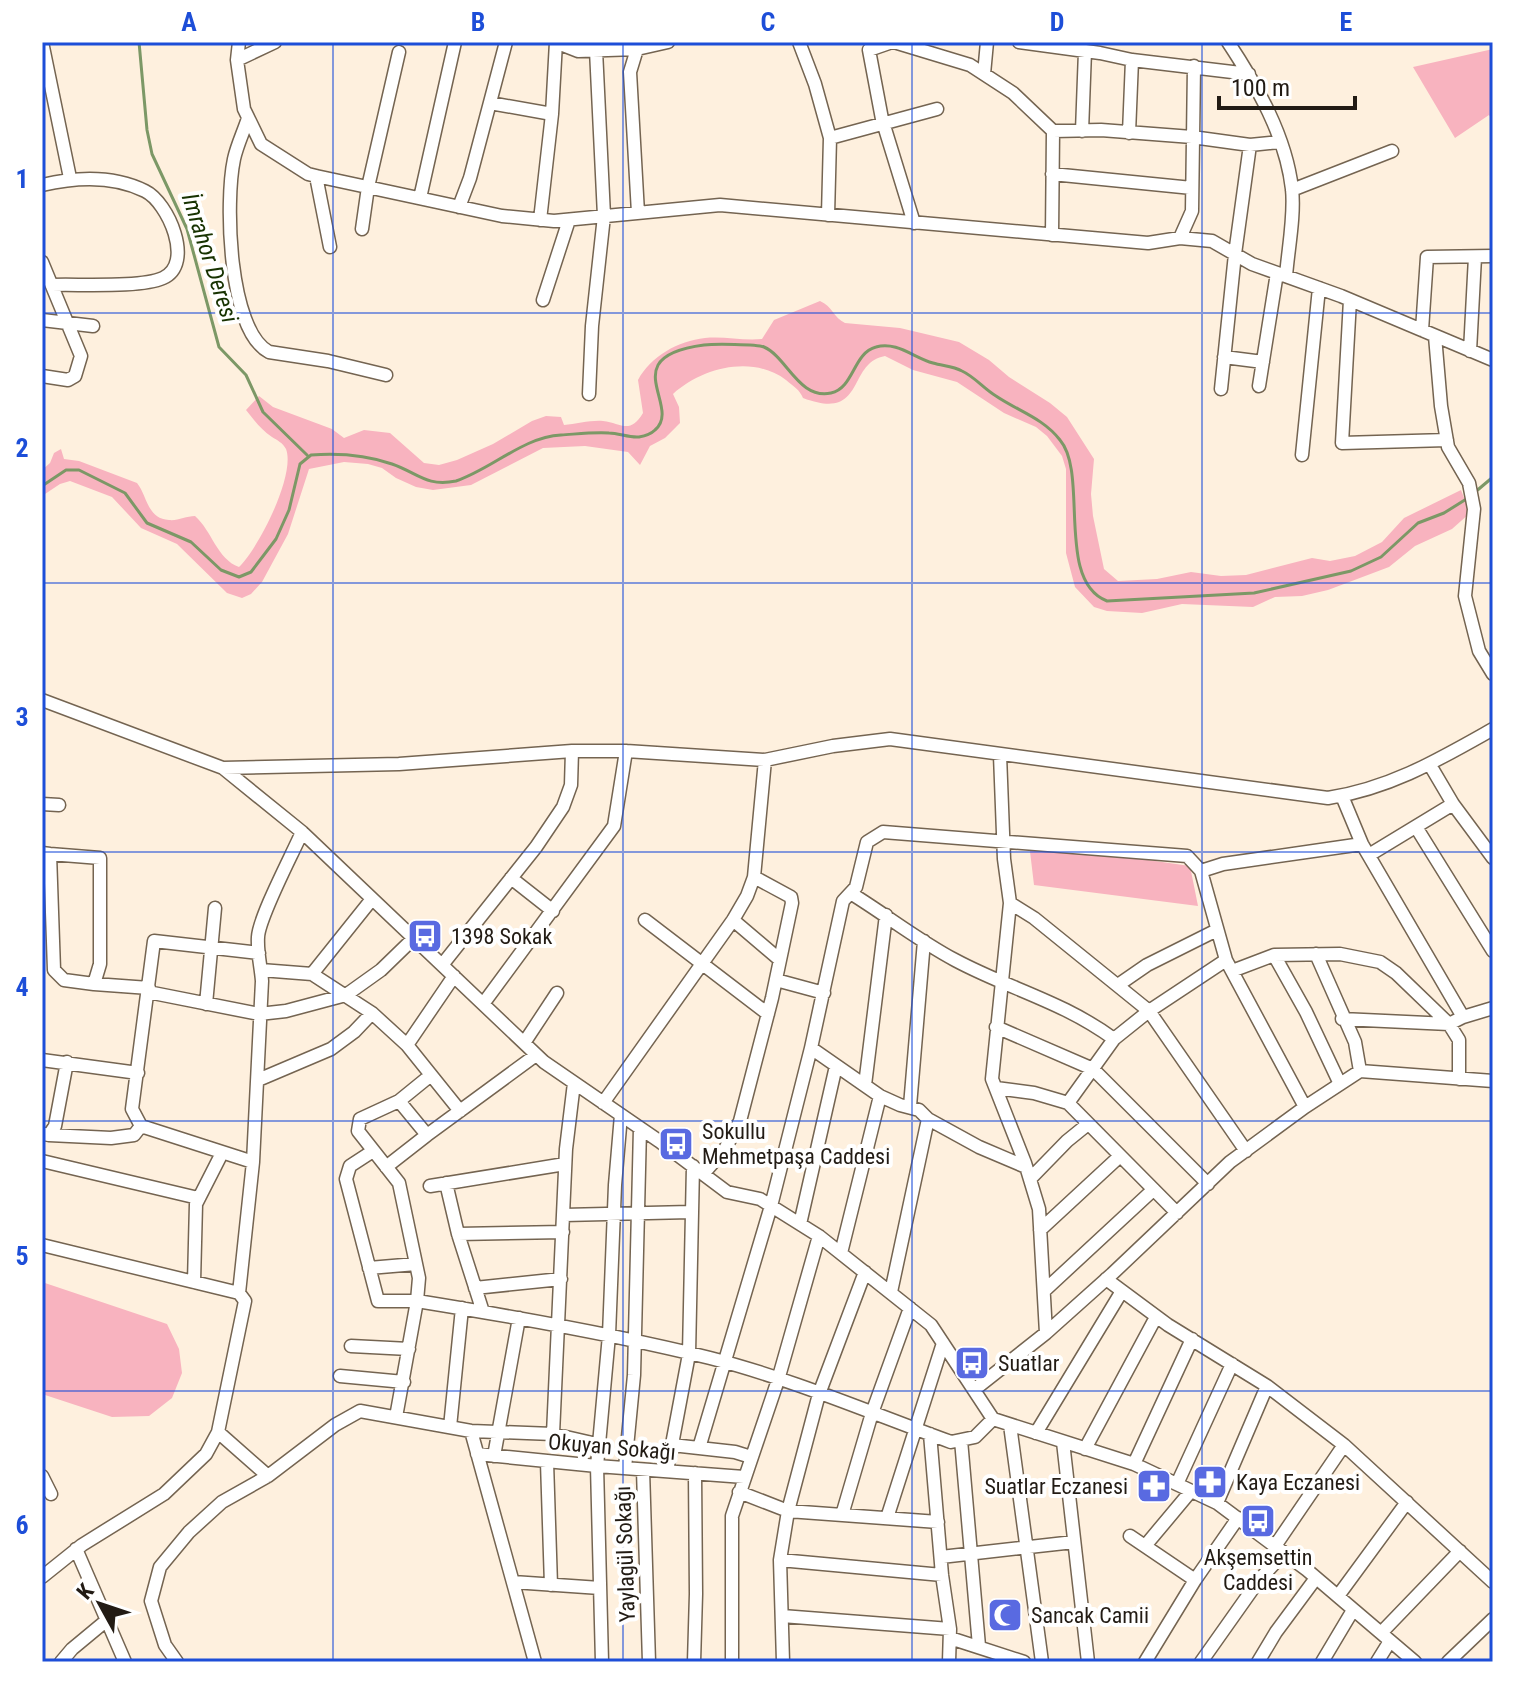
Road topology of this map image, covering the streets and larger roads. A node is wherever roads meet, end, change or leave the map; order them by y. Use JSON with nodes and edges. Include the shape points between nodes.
{"nodes":[{"id":1,"x":42,"y":42,"type":"edge"},
{"id":2,"x":239,"y":42,"type":"edge"},
{"id":3,"x":275,"y":42,"type":"edge"},
{"id":4,"x":455,"y":42,"type":"edge"},
{"id":5,"x":506,"y":42,"type":"edge"},
{"id":6,"x":556,"y":42,"type":"edge"},
{"id":7,"x":668,"y":42,"type":"edge"},
{"id":8,"x":799,"y":42,"type":"edge"},
{"id":9,"x":893,"y":42,"type":"edge"},
{"id":10,"x":987,"y":42,"type":"edge"},
{"id":11,"x":1019,"y":42,"type":"edge"},
{"id":12,"x":1228,"y":42,"type":"edge"},
{"id":13,"x":576,"y":46,"type":"edge"},
{"id":14,"x":637,"y":49,"type":"junction"},
{"id":15,"x":596,"y":50,"type":"junction"},
{"id":16,"x":1085,"y":51,"type":"junction"},
{"id":17,"x":399,"y":52,"type":"dead end"},
{"id":18,"x":237,"y":60,"type":"junction"},
{"id":19,"x":1132,"y":60,"type":"junction"},
{"id":20,"x":1194,"y":66,"type":"junction"},
{"id":21,"x":984,"y":74,"type":"junction"},
{"id":22,"x":1249,"y":74,"type":"junction"},
{"id":23,"x":490,"y":103,"type":"junction"},
{"id":24,"x":937,"y":109,"type":"dead end"},
{"id":25,"x":552,"y":114,"type":"junction"},
{"id":26,"x":248,"y":118,"type":"junction"},
{"id":27,"x":884,"y":124,"type":"junction"},
{"id":28,"x":1053,"y":131,"type":"junction"},
{"id":29,"x":1082,"y":131,"type":"junction"},
{"id":30,"x":1129,"y":133,"type":"junction"},
{"id":31,"x":1192,"y":137,"type":"junction"},
{"id":32,"x":830,"y":138,"type":"junction"},
{"id":33,"x":1280,"y":142,"type":"junction"},
{"id":34,"x":1250,"y":145,"type":"junction"},
{"id":35,"x":1392,"y":151,"type":"dead end"},
{"id":36,"x":1052,"y":174,"type":"junction"},
{"id":37,"x":316,"y":176,"type":"junction"},
{"id":38,"x":70,"y":178,"type":"junction"},
{"id":39,"x":42,"y":185,"type":"edge"},
{"id":40,"x":368,"y":187,"type":"junction"},
{"id":41,"x":1192,"y":188,"type":"junction"},
{"id":42,"x":1292,"y":190,"type":"junction"},
{"id":43,"x":420,"y":198,"type":"junction"},
{"id":44,"x":459,"y":207,"type":"junction"},
{"id":45,"x":638,"y":213,"type":"junction"},
{"id":46,"x":828,"y":215,"type":"junction"},
{"id":47,"x":604,"y":216,"type":"junction"},
{"id":48,"x":540,"y":220,"type":"junction"},
{"id":49,"x":569,"y":220,"type":"junction"},
{"id":50,"x":914,"y":223,"type":"junction"},
{"id":51,"x":362,"y":229,"type":"dead end"},
{"id":52,"x":1052,"y":235,"type":"junction"},
{"id":53,"x":1180,"y":238,"type":"junction"},
{"id":54,"x":330,"y":247,"type":"dead end"},
{"id":55,"x":1235,"y":254,"type":"junction"},
{"id":56,"x":1493,"y":256,"type":"edge"},
{"id":57,"x":1475,"y":257,"type":"junction"},
{"id":58,"x":42,"y":262,"type":"edge"},
{"id":59,"x":1282,"y":274,"type":"junction"},
{"id":60,"x":52,"y":285,"type":"junction"},
{"id":61,"x":1319,"y":288,"type":"junction"},
{"id":62,"x":543,"y":300,"type":"dead end"},
{"id":63,"x":1350,"y":300,"type":"junction"},
{"id":64,"x":42,"y":320,"type":"edge"},
{"id":65,"x":68,"y":324,"type":"junction"},
{"id":66,"x":93,"y":326,"type":"dead end"},
{"id":67,"x":1422,"y":330,"type":"junction"},
{"id":68,"x":1435,"y":336,"type":"junction"},
{"id":69,"x":1470,"y":351,"type":"junction"},
{"id":70,"x":1224,"y":357,"type":"junction"},
{"id":71,"x":1493,"y":360,"type":"edge"},
{"id":72,"x":1263,"y":362,"type":"junction"},
{"id":73,"x":386,"y":375,"type":"dead end"},
{"id":74,"x":42,"y":376,"type":"edge"},
{"id":75,"x":1259,"y":386,"type":"dead end"},
{"id":76,"x":1221,"y":389,"type":"dead end"},
{"id":77,"x":589,"y":394,"type":"dead end"},
{"id":78,"x":1447,"y":440,"type":"junction"},
{"id":79,"x":1302,"y":455,"type":"dead end"},
{"id":80,"x":1493,"y":674,"type":"edge"},
{"id":81,"x":42,"y":700,"type":"edge"},
{"id":82,"x":1493,"y":729,"type":"edge"},
{"id":83,"x":572,"y":751,"type":"junction"},
{"id":84,"x":626,"y":751,"type":"junction"},
{"id":85,"x":1000,"y":755,"type":"junction"},
{"id":86,"x":765,"y":760,"type":"junction"},
{"id":87,"x":1430,"y":765,"type":"junction"},
{"id":88,"x":223,"y":768,"type":"junction"},
{"id":89,"x":1342,"y":796,"type":"junction"},
{"id":90,"x":42,"y":804,"type":"edge"},
{"id":91,"x":1453,"y":804,"type":"junction"},
{"id":92,"x":59,"y":805,"type":"dead end"},
{"id":93,"x":1416,"y":827,"type":"junction"},
{"id":94,"x":302,"y":832,"type":"junction"},
{"id":95,"x":1003,"y":840,"type":"junction"},
{"id":96,"x":1365,"y":850,"type":"junction"},
{"id":97,"x":46,"y":854,"type":"edge"},
{"id":98,"x":1493,"y":858,"type":"edge"},
{"id":99,"x":1201,"y":871,"type":"junction"},
{"id":100,"x":754,"y":877,"type":"junction"},
{"id":101,"x":511,"y":878,"type":"junction"},
{"id":102,"x":852,"y":894,"type":"junction"},
{"id":103,"x":372,"y":899,"type":"junction"},
{"id":104,"x":1010,"y":903,"type":"junction"},
{"id":105,"x":215,"y":908,"type":"dead end"},
{"id":106,"x":553,"y":911,"type":"junction"},
{"id":107,"x":886,"y":915,"type":"junction"},
{"id":108,"x":645,"y":920,"type":"dead end"},
{"id":109,"x":733,"y":920,"type":"junction"},
{"id":110,"x":1217,"y":930,"type":"junction"},
{"id":111,"x":414,"y":938,"type":"junction"},
{"id":112,"x":924,"y":941,"type":"junction"},
{"id":113,"x":212,"y":948,"type":"junction"},
{"id":114,"x":1493,"y":951,"type":"edge"},
{"id":115,"x":259,"y":953,"type":"junction"},
{"id":116,"x":1316,"y":954,"type":"junction"},
{"id":117,"x":1274,"y":955,"type":"junction"},
{"id":118,"x":780,"y":960,"type":"junction"},
{"id":119,"x":701,"y":963,"type":"junction"},
{"id":120,"x":442,"y":965,"type":"junction"},
{"id":121,"x":1229,"y":966,"type":"junction"},
{"id":122,"x":261,"y":970,"type":"junction"},
{"id":123,"x":312,"y":974,"type":"junction"},
{"id":124,"x":454,"y":976,"type":"junction"},
{"id":125,"x":776,"y":980,"type":"junction"},
{"id":126,"x":1001,"y":980,"type":"junction"},
{"id":127,"x":94,"y":984,"type":"junction"},
{"id":128,"x":1118,"y":985,"type":"junction"},
{"id":129,"x":148,"y":990,"type":"junction"},
{"id":130,"x":557,"y":993,"type":"dead end"},
{"id":131,"x":824,"y":993,"type":"junction"},
{"id":132,"x":346,"y":995,"type":"junction"},
{"id":133,"x":206,"y":1004,"type":"junction"},
{"id":134,"x":483,"y":1004,"type":"junction"},
{"id":135,"x":1493,"y":1008,"type":"edge"},
{"id":136,"x":1149,"y":1011,"type":"junction"},
{"id":137,"x":372,"y":1013,"type":"junction"},
{"id":138,"x":259,"y":1014,"type":"junction"},
{"id":139,"x":768,"y":1014,"type":"junction"},
{"id":140,"x":1463,"y":1017,"type":"junction"},
{"id":141,"x":1342,"y":1019,"type":"junction"},
{"id":142,"x":1449,"y":1024,"type":"junction"},
{"id":143,"x":996,"y":1027,"type":"junction"},
{"id":144,"x":1114,"y":1039,"type":"junction"},
{"id":145,"x":524,"y":1043,"type":"junction"},
{"id":146,"x":407,"y":1045,"type":"junction"},
{"id":147,"x":811,"y":1048,"type":"junction"},
{"id":148,"x":536,"y":1055,"type":"junction"},
{"id":149,"x":42,"y":1060,"type":"edge"},
{"id":150,"x":67,"y":1062,"type":"junction"},
{"id":151,"x":836,"y":1066,"type":"junction"},
{"id":152,"x":1093,"y":1069,"type":"junction"},
{"id":153,"x":1360,"y":1071,"type":"junction"},
{"id":154,"x":138,"y":1073,"type":"junction"},
{"id":155,"x":431,"y":1075,"type":"junction"},
{"id":156,"x":1459,"y":1079,"type":"junction"},
{"id":157,"x":258,"y":1080,"type":"junction"},
{"id":158,"x":1493,"y":1081,"type":"edge"},
{"id":159,"x":574,"y":1083,"type":"junction"},
{"id":160,"x":1340,"y":1084,"type":"junction"},
{"id":161,"x":865,"y":1085,"type":"junction"},
{"id":162,"x":996,"y":1088,"type":"junction"},
{"id":163,"x":880,"y":1096,"type":"junction"},
{"id":164,"x":399,"y":1101,"type":"junction"},
{"id":165,"x":603,"y":1103,"type":"junction"},
{"id":166,"x":1068,"y":1103,"type":"junction"},
{"id":167,"x":910,"y":1106,"type":"junction"},
{"id":168,"x":1305,"y":1107,"type":"junction"},
{"id":169,"x":460,"y":1111,"type":"junction"},
{"id":170,"x":621,"y":1115,"type":"junction"},
{"id":171,"x":928,"y":1119,"type":"junction"},
{"id":172,"x":1088,"y":1124,"type":"junction"},
{"id":173,"x":141,"y":1126,"type":"junction"},
{"id":174,"x":640,"y":1128,"type":"junction"},
{"id":175,"x":46,"y":1134,"type":"edge"},
{"id":176,"x":427,"y":1135,"type":"junction"},
{"id":177,"x":373,"y":1151,"type":"junction"},
{"id":178,"x":1246,"y":1151,"type":"junction"},
{"id":179,"x":222,"y":1153,"type":"junction"},
{"id":180,"x":1120,"y":1156,"type":"junction"},
{"id":181,"x":42,"y":1161,"type":"edge"},
{"id":182,"x":253,"y":1162,"type":"junction"},
{"id":183,"x":565,"y":1164,"type":"junction"},
{"id":184,"x":386,"y":1167,"type":"junction"},
{"id":185,"x":698,"y":1170,"type":"junction"},
{"id":186,"x":1028,"y":1173,"type":"junction"},
{"id":187,"x":446,"y":1183,"type":"junction"},
{"id":188,"x":1208,"y":1184,"type":"junction"},
{"id":189,"x":430,"y":1186,"type":"dead end"},
{"id":190,"x":1153,"y":1190,"type":"junction"},
{"id":191,"x":198,"y":1198,"type":"junction"},
{"id":192,"x":771,"y":1206,"type":"junction"},
{"id":193,"x":690,"y":1212,"type":"junction"},
{"id":194,"x":1177,"y":1213,"type":"junction"},
{"id":195,"x":638,"y":1214,"type":"junction"},
{"id":196,"x":564,"y":1215,"type":"junction"},
{"id":197,"x":614,"y":1215,"type":"junction"},
{"id":198,"x":800,"y":1224,"type":"junction"},
{"id":199,"x":1040,"y":1230,"type":"junction"},
{"id":200,"x":563,"y":1232,"type":"junction"},
{"id":201,"x":458,"y":1234,"type":"junction"},
{"id":202,"x":819,"y":1236,"type":"junction"},
{"id":203,"x":42,"y":1245,"type":"edge"},
{"id":204,"x":841,"y":1253,"type":"junction"},
{"id":205,"x":416,"y":1264,"type":"junction"},
{"id":206,"x":369,"y":1268,"type":"junction"},
{"id":207,"x":865,"y":1272,"type":"junction"},
{"id":208,"x":561,"y":1279,"type":"junction"},
{"id":209,"x":1106,"y":1279,"type":"junction"},
{"id":210,"x":194,"y":1282,"type":"junction"},
{"id":211,"x":475,"y":1288,"type":"junction"},
{"id":212,"x":1044,"y":1291,"type":"junction"},
{"id":213,"x":1122,"y":1291,"type":"junction"},
{"id":214,"x":891,"y":1292,"type":"junction"},
{"id":215,"x":239,"y":1293,"type":"junction"},
{"id":216,"x":417,"y":1301,"type":"junction"},
{"id":217,"x":462,"y":1308,"type":"junction"},
{"id":218,"x":910,"y":1308,"type":"junction"},
{"id":219,"x":483,"y":1312,"type":"junction"},
{"id":220,"x":1156,"y":1317,"type":"junction"},
{"id":221,"x":519,"y":1318,"type":"junction"},
{"id":222,"x":559,"y":1326,"type":"junction"},
{"id":223,"x":1046,"y":1333,"type":"junction"},
{"id":224,"x":609,"y":1335,"type":"junction"},
{"id":225,"x":1192,"y":1339,"type":"junction"},
{"id":226,"x":635,"y":1342,"type":"junction"},
{"id":227,"x":943,"y":1343,"type":"junction"},
{"id":228,"x":351,"y":1346,"type":"dead end"},
{"id":229,"x":409,"y":1349,"type":"junction"},
{"id":230,"x":689,"y":1354,"type":"junction"},
{"id":231,"x":726,"y":1363,"type":"junction"},
{"id":232,"x":1232,"y":1364,"type":"junction"},
{"id":233,"x":340,"y":1376,"type":"dead end"},
{"id":234,"x":778,"y":1380,"type":"junction"},
{"id":235,"x":404,"y":1382,"type":"junction"},
{"id":236,"x":1267,"y":1386,"type":"junction"},
{"id":237,"x":975,"y":1389,"type":"junction"},
{"id":238,"x":819,"y":1394,"type":"junction"},
{"id":239,"x":872,"y":1413,"type":"junction"},
{"id":240,"x":396,"y":1417,"type":"junction"},
{"id":241,"x":993,"y":1419,"type":"junction"},
{"id":242,"x":1010,"y":1425,"type":"junction"},
{"id":243,"x":450,"y":1427,"type":"junction"},
{"id":244,"x":915,"y":1429,"type":"junction"},
{"id":245,"x":471,"y":1431,"type":"junction"},
{"id":246,"x":498,"y":1431,"type":"junction"},
{"id":247,"x":218,"y":1432,"type":"junction"},
{"id":248,"x":1036,"y":1433,"type":"junction"},
{"id":249,"x":553,"y":1434,"type":"junction"},
{"id":250,"x":930,"y":1434,"type":"junction"},
{"id":251,"x":961,"y":1440,"type":"junction"},
{"id":252,"x":1063,"y":1442,"type":"junction"},
{"id":253,"x":601,"y":1445,"type":"junction"},
{"id":254,"x":672,"y":1445,"type":"junction"},
{"id":255,"x":1344,"y":1445,"type":"junction"},
{"id":256,"x":699,"y":1448,"type":"junction"},
{"id":257,"x":1085,"y":1449,"type":"junction"},
{"id":258,"x":477,"y":1454,"type":"junction"},
{"id":259,"x":494,"y":1456,"type":"junction"},
{"id":260,"x":751,"y":1457,"type":"junction"},
{"id":261,"x":547,"y":1462,"type":"junction"},
{"id":262,"x":1134,"y":1464,"type":"junction"},
{"id":263,"x":597,"y":1466,"type":"junction"},
{"id":264,"x":625,"y":1468,"type":"junction"},
{"id":265,"x":643,"y":1470,"type":"junction"},
{"id":266,"x":667,"y":1471,"type":"junction"},
{"id":267,"x":695,"y":1473,"type":"junction"},
{"id":268,"x":42,"y":1476,"type":"edge"},
{"id":269,"x":268,"y":1476,"type":"junction"},
{"id":270,"x":744,"y":1477,"type":"junction"},
{"id":271,"x":1177,"y":1484,"type":"junction"},
{"id":272,"x":1191,"y":1491,"type":"junction"},
{"id":273,"x":739,"y":1492,"type":"junction"},
{"id":274,"x":51,"y":1494,"type":"dead end"},
{"id":275,"x":1407,"y":1502,"type":"junction"},
{"id":276,"x":1217,"y":1503,"type":"junction"},
{"id":277,"x":788,"y":1511,"type":"junction"},
{"id":278,"x":842,"y":1515,"type":"junction"},
{"id":279,"x":887,"y":1518,"type":"junction"},
{"id":280,"x":1238,"y":1518,"type":"junction"},
{"id":281,"x":938,"y":1522,"type":"junction"},
{"id":282,"x":1130,"y":1536,"type":"dead end"},
{"id":283,"x":1074,"y":1542,"type":"junction"},
{"id":284,"x":1145,"y":1546,"type":"junction"},
{"id":285,"x":1026,"y":1547,"type":"junction"},
{"id":286,"x":76,"y":1549,"type":"junction"},
{"id":287,"x":1280,"y":1550,"type":"junction"},
{"id":288,"x":1460,"y":1551,"type":"junction"},
{"id":289,"x":971,"y":1553,"type":"junction"},
{"id":290,"x":941,"y":1557,"type":"junction"},
{"id":291,"x":780,"y":1560,"type":"junction"},
{"id":292,"x":942,"y":1575,"type":"junction"},
{"id":293,"x":42,"y":1577,"type":"edge"},
{"id":294,"x":1316,"y":1578,"type":"junction"},
{"id":295,"x":1195,"y":1580,"type":"junction"},
{"id":296,"x":513,"y":1582,"type":"junction"},
{"id":297,"x":1493,"y":1582,"type":"edge"},
{"id":298,"x":551,"y":1585,"type":"junction"},
{"id":299,"x":600,"y":1588,"type":"junction"},
{"id":300,"x":1338,"y":1596,"type":"junction"},
{"id":301,"x":1353,"y":1610,"type":"junction"},
{"id":302,"x":782,"y":1616,"type":"junction"},
{"id":303,"x":1493,"y":1619,"type":"edge"},
{"id":304,"x":107,"y":1620,"type":"junction"},
{"id":305,"x":950,"y":1634,"type":"junction"},
{"id":306,"x":1386,"y":1637,"type":"junction"},
{"id":307,"x":979,"y":1646,"type":"junction"},
{"id":308,"x":61,"y":1662,"type":"edge"},
{"id":309,"x":125,"y":1662,"type":"edge"},
{"id":310,"x":177,"y":1662,"type":"edge"},
{"id":311,"x":535,"y":1662,"type":"edge"},
{"id":312,"x":602,"y":1662,"type":"edge"},
{"id":313,"x":649,"y":1662,"type":"edge"},
{"id":314,"x":694,"y":1662,"type":"edge"},
{"id":315,"x":732,"y":1662,"type":"edge"},
{"id":316,"x":783,"y":1662,"type":"edge"},
{"id":317,"x":949,"y":1662,"type":"edge"},
{"id":318,"x":1024,"y":1662,"type":"edge"},
{"id":319,"x":1042,"y":1662,"type":"edge"},
{"id":320,"x":1088,"y":1662,"type":"edge"},
{"id":321,"x":1145,"y":1662,"type":"edge"},
{"id":322,"x":1201,"y":1662,"type":"edge"},
{"id":323,"x":1258,"y":1662,"type":"edge"},
{"id":324,"x":1322,"y":1662,"type":"edge"},
{"id":325,"x":1377,"y":1662,"type":"edge"},
{"id":326,"x":1415,"y":1662,"type":"edge"},
{"id":327,"x":1448,"y":1662,"type":"edge"}],
"edges":[{"from":1,"to":38,"type":"street"},
{"from":2,"to":18,"type":"street"},
{"from":3,"to":18,"type":"street"},
{"from":4,"to":43,"type":"street"},
{"from":5,"to":23,"type":"street"},
{"from":6,"to":13,"type":"street"},
{"from":6,"to":25,"type":"street"},
{"from":7,"to":14,"type":"street"},
{"from":8,"to":32,"type":"street"},
{"from":9,"to":21,"type":"street"},
{"from":9,"to":27,"type":"street","via":[[869,50]]},
{"from":10,"to":21,"type":"street"},
{"from":11,"to":16,"type":"street"},
{"from":12,"to":22,"type":"street"},
{"from":13,"to":15,"type":"street"},
{"from":14,"to":15,"type":"street"},
{"from":14,"to":45,"type":"street","via":[[630,72]]},
{"from":15,"to":47,"type":"street"},
{"from":16,"to":19,"type":"street"},
{"from":16,"to":29,"type":"street"},
{"from":17,"to":40,"type":"street"},
{"from":18,"to":26,"type":"street"},
{"from":19,"to":20,"type":"street"},
{"from":19,"to":30,"type":"street"},
{"from":20,"to":22,"type":"street"},
{"from":20,"to":31,"type":"street"},
{"from":21,"to":28,"type":"street"},
{"from":22,"to":33,"type":"street"},
{"from":23,"to":25,"type":"street"},
{"from":23,"to":44,"type":"street"},
{"from":24,"to":27,"type":"street"},
{"from":25,"to":48,"type":"street"},
{"from":26,"to":37,"type":"street","via":[[261,144]]},
{"from":26,"to":73,"type":"street","via":[[234,160],[231,207],[234,272],[251,335],[269,352]]},
{"from":27,"to":32,"type":"street"},
{"from":27,"to":50,"type":"street"},
{"from":28,"to":29,"type":"street"},
{"from":28,"to":36,"type":"street"},
{"from":29,"to":30,"type":"street"},
{"from":30,"to":31,"type":"street"},
{"from":31,"to":34,"type":"street"},
{"from":31,"to":41,"type":"street"},
{"from":32,"to":46,"type":"street"},
{"from":33,"to":34,"type":"street"},
{"from":33,"to":42,"type":"street"},
{"from":34,"to":55,"type":"street"},
{"from":35,"to":42,"type":"street"},
{"from":36,"to":41,"type":"street"},
{"from":36,"to":52,"type":"street"},
{"from":37,"to":40,"type":"street"},
{"from":37,"to":54,"type":"street"},
{"from":38,"to":39,"type":"street"},
{"from":38,"to":60,"type":"street","via":[[122,181],[158,199],[178,261],[171,274],[149,282]]},
{"from":40,"to":43,"type":"street"},
{"from":40,"to":51,"type":"street"},
{"from":41,"to":53,"type":"street","via":[[1192,211]]},
{"from":42,"to":59,"type":"street"},
{"from":43,"to":44,"type":"street"},
{"from":44,"to":48,"type":"street"},
{"from":45,"to":46,"type":"street","via":[[720,205]]},
{"from":45,"to":47,"type":"street"},
{"from":46,"to":50,"type":"street"},
{"from":47,"to":49,"type":"street"},
{"from":47,"to":77,"type":"street"},
{"from":48,"to":49,"type":"street"},
{"from":49,"to":62,"type":"street"},
{"from":50,"to":52,"type":"street"},
{"from":52,"to":53,"type":"street","via":[[1148,243]]},
{"from":53,"to":55,"type":"street","via":[[1212,241]]},
{"from":55,"to":59,"type":"street"},
{"from":55,"to":70,"type":"street"},
{"from":56,"to":57,"type":"street"},
{"from":57,"to":67,"type":"street","via":[[1427,257]]},
{"from":57,"to":69,"type":"street"},
{"from":58,"to":60,"type":"street"},
{"from":59,"to":61,"type":"street"},
{"from":59,"to":72,"type":"street"},
{"from":60,"to":65,"type":"street"},
{"from":61,"to":63,"type":"street"},
{"from":61,"to":79,"type":"street"},
{"from":63,"to":67,"type":"street"},
{"from":63,"to":78,"type":"street","via":[[1342,443]]},
{"from":64,"to":65,"type":"street"},
{"from":65,"to":66,"type":"street"},
{"from":65,"to":74,"type":"street","via":[[81,356],[78,371],[68,380]]},
{"from":67,"to":68,"type":"street"},
{"from":68,"to":69,"type":"street"},
{"from":68,"to":78,"type":"street"},
{"from":69,"to":71,"type":"street"},
{"from":70,"to":72,"type":"street"},
{"from":70,"to":76,"type":"street"},
{"from":72,"to":75,"type":"street"},
{"from":78,"to":80,"type":"street","via":[[1469,483],[1474,509],[1465,596],[1479,651]]},
{"from":81,"to":88,"type":"street"},
{"from":82,"to":87,"type":"street"},
{"from":83,"to":84,"type":"street"},
{"from":83,"to":88,"type":"street","via":[[399,764]]},
{"from":83,"to":101,"type":"street","via":[[571,785],[563,807]]},
{"from":84,"to":86,"type":"street"},
{"from":84,"to":106,"type":"street","via":[[614,826]]},
{"from":85,"to":86,"type":"street","via":[[890,739]]},
{"from":85,"to":89,"type":"street"},
{"from":85,"to":95,"type":"street"},
{"from":86,"to":100,"type":"street"},
{"from":87,"to":89,"type":"street"},
{"from":87,"to":91,"type":"street"},
{"from":88,"to":94,"type":"street"},
{"from":89,"to":96,"type":"street"},
{"from":90,"to":92,"type":"street"},
{"from":91,"to":93,"type":"street"},
{"from":91,"to":98,"type":"street"},
{"from":93,"to":96,"type":"street"},
{"from":93,"to":114,"type":"street"},
{"from":94,"to":103,"type":"street"},
{"from":94,"to":115,"type":"street","via":[[258,934]]},
{"from":95,"to":99,"type":"street","via":[[1187,856]]},
{"from":95,"to":102,"type":"street","via":[[878,833],[867,842]]},
{"from":95,"to":104,"type":"street"},
{"from":96,"to":99,"type":"street","via":[[1223,864]]},
{"from":96,"to":140,"type":"street"},
{"from":97,"to":127,"type":"street","via":[[54,970],[64,980]]},
{"from":97,"to":127,"type":"street","via":[[100,858],[100,964]]},
{"from":99,"to":110,"type":"street"},
{"from":100,"to":109,"type":"street"},
{"from":100,"to":118,"type":"street","via":[[791,897]]},
{"from":101,"to":106,"type":"street"},
{"from":101,"to":120,"type":"street"},
{"from":102,"to":107,"type":"street"},
{"from":102,"to":131,"type":"street","via":[[843,901]]},
{"from":103,"to":111,"type":"street"},
{"from":103,"to":123,"type":"street"},
{"from":104,"to":126,"type":"street"},
{"from":104,"to":128,"type":"street"},
{"from":105,"to":113,"type":"street"},
{"from":106,"to":134,"type":"street"},
{"from":107,"to":112,"type":"street"},
{"from":107,"to":161,"type":"street"},
{"from":108,"to":119,"type":"street"},
{"from":109,"to":118,"type":"street"},
{"from":109,"to":119,"type":"street"},
{"from":110,"to":121,"type":"street"},
{"from":110,"to":128,"type":"street"},
{"from":111,"to":120,"type":"street"},
{"from":111,"to":132,"type":"street"},
{"from":112,"to":126,"type":"street"},
{"from":112,"to":167,"type":"street"},
{"from":113,"to":115,"type":"street"},
{"from":113,"to":129,"type":"street","via":[[154,941]]},
{"from":113,"to":133,"type":"street"},
{"from":115,"to":122,"type":"street"},
{"from":116,"to":117,"type":"street"},
{"from":116,"to":141,"type":"street"},
{"from":116,"to":142,"type":"street","via":[[1380,962]]},
{"from":117,"to":121,"type":"street"},
{"from":117,"to":160,"type":"street"},
{"from":118,"to":125,"type":"street"},
{"from":119,"to":139,"type":"street"},
{"from":119,"to":165,"type":"street"},
{"from":120,"to":124,"type":"street"},
{"from":121,"to":136,"type":"street"},
{"from":121,"to":168,"type":"street"},
{"from":122,"to":123,"type":"street"},
{"from":122,"to":138,"type":"street"},
{"from":123,"to":132,"type":"street"},
{"from":124,"to":134,"type":"street"},
{"from":124,"to":146,"type":"street"},
{"from":125,"to":131,"type":"street"},
{"from":125,"to":139,"type":"street"},
{"from":126,"to":143,"type":"street"},
{"from":126,"to":144,"type":"street","via":[[1092,1023]]},
{"from":127,"to":129,"type":"street"},
{"from":128,"to":136,"type":"street"},
{"from":129,"to":133,"type":"street"},
{"from":129,"to":154,"type":"street"},
{"from":130,"to":145,"type":"street"},
{"from":131,"to":147,"type":"street"},
{"from":132,"to":137,"type":"street"},
{"from":132,"to":138,"type":"street"},
{"from":133,"to":138,"type":"street"},
{"from":134,"to":145,"type":"street"},
{"from":135,"to":140,"type":"street"},
{"from":136,"to":144,"type":"street"},
{"from":136,"to":178,"type":"street"},
{"from":137,"to":146,"type":"street"},
{"from":137,"to":157,"type":"street","via":[[331,1049]]},
{"from":138,"to":157,"type":"street"},
{"from":139,"to":185,"type":"street","via":[[740,1121],[725,1149]]},
{"from":140,"to":142,"type":"street"},
{"from":141,"to":142,"type":"street"},
{"from":141,"to":153,"type":"street","via":[[1355,1042]]},
{"from":142,"to":156,"type":"street","via":[[1459,1040]]},
{"from":143,"to":152,"type":"street"},
{"from":143,"to":162,"type":"street"},
{"from":144,"to":152,"type":"street"},
{"from":145,"to":148,"type":"street"},
{"from":146,"to":155,"type":"street"},
{"from":147,"to":151,"type":"street"},
{"from":147,"to":192,"type":"street"},
{"from":148,"to":159,"type":"street"},
{"from":148,"to":169,"type":"street"},
{"from":149,"to":150,"type":"street"},
{"from":150,"to":154,"type":"street"},
{"from":150,"to":175,"type":"street","via":[[55,1126]]},
{"from":151,"to":161,"type":"street"},
{"from":151,"to":198,"type":"street"},
{"from":152,"to":166,"type":"street"},
{"from":152,"to":188,"type":"street"},
{"from":153,"to":156,"type":"street"},
{"from":153,"to":160,"type":"street"},
{"from":154,"to":173,"type":"street","via":[[132,1109]]},
{"from":155,"to":164,"type":"street"},
{"from":155,"to":169,"type":"street"},
{"from":156,"to":158,"type":"street"},
{"from":157,"to":182,"type":"street"},
{"from":159,"to":165,"type":"street"},
{"from":159,"to":183,"type":"street"},
{"from":160,"to":168,"type":"street"},
{"from":161,"to":163,"type":"street"},
{"from":162,"to":166,"type":"street"},
{"from":162,"to":186,"type":"street"},
{"from":163,"to":167,"type":"street"},
{"from":163,"to":204,"type":"street"},
{"from":164,"to":176,"type":"street"},
{"from":164,"to":177,"type":"street","via":[[360,1119],[358,1131]]},
{"from":165,"to":170,"type":"street"},
{"from":166,"to":172,"type":"street"},
{"from":167,"to":171,"type":"street"},
{"from":168,"to":178,"type":"street"},
{"from":169,"to":176,"type":"street"},
{"from":170,"to":174,"type":"street"},
{"from":170,"to":197,"type":"street"},
{"from":171,"to":186,"type":"street"},
{"from":171,"to":214,"type":"street"},
{"from":172,"to":180,"type":"street"},
{"from":172,"to":186,"type":"street"},
{"from":173,"to":175,"type":"street","via":[[134,1135],[111,1138]]},
{"from":173,"to":179,"type":"street"},
{"from":174,"to":185,"type":"street"},
{"from":174,"to":195,"type":"street"},
{"from":176,"to":184,"type":"street"},
{"from":177,"to":184,"type":"street"},
{"from":177,"to":206,"type":"street","via":[[350,1166],[346,1179]]},
{"from":178,"to":188,"type":"street"},
{"from":179,"to":182,"type":"street"},
{"from":179,"to":191,"type":"street"},
{"from":180,"to":190,"type":"street"},
{"from":180,"to":199,"type":"street"},
{"from":181,"to":191,"type":"street"},
{"from":182,"to":215,"type":"street"},
{"from":183,"to":187,"type":"street"},
{"from":183,"to":196,"type":"street"},
{"from":184,"to":205,"type":"street","via":[[399,1183]]},
{"from":185,"to":192,"type":"street","via":[[727,1192]]},
{"from":185,"to":193,"type":"street"},
{"from":186,"to":199,"type":"street"},
{"from":187,"to":189,"type":"street"},
{"from":187,"to":201,"type":"street"},
{"from":188,"to":194,"type":"street"},
{"from":190,"to":194,"type":"street"},
{"from":190,"to":212,"type":"street"},
{"from":191,"to":210,"type":"street"},
{"from":192,"to":198,"type":"street"},
{"from":192,"to":231,"type":"street"},
{"from":193,"to":195,"type":"street"},
{"from":193,"to":230,"type":"street"},
{"from":194,"to":209,"type":"street"},
{"from":195,"to":197,"type":"street"},
{"from":195,"to":226,"type":"street"},
{"from":196,"to":197,"type":"street"},
{"from":196,"to":200,"type":"street"},
{"from":197,"to":224,"type":"street"},
{"from":198,"to":202,"type":"street"},
{"from":199,"to":212,"type":"street"},
{"from":200,"to":201,"type":"street"},
{"from":200,"to":208,"type":"street"},
{"from":201,"to":211,"type":"street"},
{"from":202,"to":204,"type":"street"},
{"from":202,"to":234,"type":"street"},
{"from":203,"to":210,"type":"street"},
{"from":204,"to":207,"type":"street"},
{"from":205,"to":206,"type":"street"},
{"from":205,"to":216,"type":"street"},
{"from":206,"to":216,"type":"street","via":[[378,1301]]},
{"from":207,"to":214,"type":"street"},
{"from":207,"to":238,"type":"street"},
{"from":208,"to":211,"type":"street"},
{"from":208,"to":222,"type":"street"},
{"from":209,"to":213,"type":"street"},
{"from":209,"to":223,"type":"street"},
{"from":210,"to":215,"type":"street"},
{"from":211,"to":219,"type":"street"},
{"from":212,"to":223,"type":"street"},
{"from":213,"to":220,"type":"street"},
{"from":213,"to":248,"type":"street"},
{"from":214,"to":218,"type":"street"},
{"from":215,"to":247,"type":"street","via":[[245,1301]]},
{"from":216,"to":217,"type":"street"},
{"from":216,"to":229,"type":"street"},
{"from":217,"to":219,"type":"street"},
{"from":217,"to":243,"type":"street"},
{"from":218,"to":227,"type":"street"},
{"from":218,"to":239,"type":"street"},
{"from":219,"to":221,"type":"street"},
{"from":220,"to":225,"type":"street"},
{"from":220,"to":257,"type":"street"},
{"from":221,"to":222,"type":"street"},
{"from":221,"to":246,"type":"street"},
{"from":222,"to":224,"type":"street"},
{"from":222,"to":249,"type":"street"},
{"from":223,"to":237,"type":"street"},
{"from":224,"to":226,"type":"street"},
{"from":224,"to":253,"type":"street"},
{"from":225,"to":232,"type":"street"},
{"from":225,"to":262,"type":"street"},
{"from":226,"to":230,"type":"street"},
{"from":226,"to":264,"type":"street"},
{"from":227,"to":237,"type":"street"},
{"from":227,"to":244,"type":"street"},
{"from":228,"to":229,"type":"street"},
{"from":229,"to":235,"type":"street"},
{"from":230,"to":231,"type":"street"},
{"from":230,"to":254,"type":"street"},
{"from":231,"to":234,"type":"street"},
{"from":231,"to":256,"type":"street"},
{"from":232,"to":236,"type":"street"},
{"from":232,"to":271,"type":"street"},
{"from":233,"to":235,"type":"street"},
{"from":234,"to":238,"type":"street"},
{"from":234,"to":260,"type":"street"},
{"from":235,"to":240,"type":"street"},
{"from":236,"to":255,"type":"street"},
{"from":236,"to":276,"type":"street"},
{"from":237,"to":241,"type":"street"},
{"from":238,"to":239,"type":"street"},
{"from":238,"to":277,"type":"street"},
{"from":239,"to":244,"type":"street"},
{"from":239,"to":278,"type":"street"},
{"from":240,"to":243,"type":"street"},
{"from":240,"to":269,"type":"street","via":[[360,1411]]},
{"from":241,"to":242,"type":"street"},
{"from":241,"to":251,"type":"street","via":[[975,1437]]},
{"from":242,"to":248,"type":"street"},
{"from":242,"to":285,"type":"street"},
{"from":243,"to":245,"type":"street"},
{"from":244,"to":250,"type":"street"},
{"from":244,"to":279,"type":"street"},
{"from":245,"to":246,"type":"street"},
{"from":245,"to":258,"type":"street"},
{"from":246,"to":249,"type":"street"},
{"from":246,"to":259,"type":"street"},
{"from":247,"to":269,"type":"street"},
{"from":247,"to":286,"type":"street","via":[[206,1454],[164,1494]]},
{"from":248,"to":252,"type":"street"},
{"from":249,"to":253,"type":"street"},
{"from":250,"to":251,"type":"street"},
{"from":250,"to":281,"type":"street"},
{"from":251,"to":289,"type":"street"},
{"from":252,"to":257,"type":"street"},
{"from":252,"to":283,"type":"street"},
{"from":253,"to":263,"type":"street"},
{"from":254,"to":256,"type":"street"},
{"from":254,"to":266,"type":"street"},
{"from":255,"to":275,"type":"street"},
{"from":255,"to":287,"type":"street"},
{"from":256,"to":260,"type":"street"},
{"from":257,"to":262,"type":"street"},
{"from":258,"to":259,"type":"street","name":"Okuyan Sokağı"},
{"from":258,"to":296,"type":"street"},
{"from":259,"to":261,"type":"street","name":"Okuyan Sokağı"},
{"from":260,"to":270,"type":"street"},
{"from":261,"to":263,"type":"street","name":"Okuyan Sokağı"},
{"from":261,"to":298,"type":"street"},
{"from":262,"to":271,"type":"street"},
{"from":263,"to":264,"type":"street","name":"Okuyan Sokağı"},
{"from":263,"to":299,"type":"street"},
{"from":264,"to":265,"type":"street","name":"Okuyan Sokağı"},
{"from":265,"to":266,"type":"street","name":"Okuyan Sokağı"},
{"from":265,"to":313,"type":"street","name":"Yaylagül Sokağı"},
{"from":266,"to":267,"type":"street","name":"Okuyan Sokağı"},
{"from":267,"to":270,"type":"street","name":"Okuyan Sokağı"},
{"from":267,"to":314,"type":"street"},
{"from":268,"to":274,"type":"street"},
{"from":269,"to":310,"type":"street","via":[[222,1502],[160,1567],[151,1601],[165,1645]]},
{"from":270,"to":273,"type":"street"},
{"from":271,"to":272,"type":"street"},
{"from":272,"to":276,"type":"street"},
{"from":272,"to":284,"type":"street"},
{"from":273,"to":277,"type":"street"},
{"from":273,"to":315,"type":"street","via":[[732,1516]]},
{"from":275,"to":288,"type":"street"},
{"from":275,"to":300,"type":"street"},
{"from":276,"to":280,"type":"street"},
{"from":277,"to":278,"type":"street"},
{"from":277,"to":291,"type":"street"},
{"from":278,"to":279,"type":"street"},
{"from":279,"to":281,"type":"street"},
{"from":280,"to":287,"type":"street"},
{"from":280,"to":295,"type":"street"},
{"from":281,"to":290,"type":"street"},
{"from":282,"to":284,"type":"street"},
{"from":283,"to":285,"type":"street"},
{"from":283,"to":320,"type":"street"},
{"from":284,"to":295,"type":"street"},
{"from":285,"to":289,"type":"street"},
{"from":285,"to":319,"type":"street"},
{"from":286,"to":293,"type":"street"},
{"from":286,"to":304,"type":"street"},
{"from":287,"to":294,"type":"street"},
{"from":287,"to":322,"type":"street"},
{"from":288,"to":297,"type":"street"},
{"from":288,"to":306,"type":"street"},
{"from":289,"to":290,"type":"street"},
{"from":289,"to":307,"type":"street"},
{"from":290,"to":292,"type":"street"},
{"from":291,"to":292,"type":"street"},
{"from":291,"to":302,"type":"street"},
{"from":292,"to":305,"type":"street"},
{"from":294,"to":300,"type":"street"},
{"from":294,"to":323,"type":"street"},
{"from":295,"to":321,"type":"street"},
{"from":296,"to":298,"type":"street"},
{"from":296,"to":311,"type":"street"},
{"from":298,"to":299,"type":"street"},
{"from":299,"to":312,"type":"street"},
{"from":300,"to":301,"type":"street"},
{"from":301,"to":306,"type":"street"},
{"from":301,"to":324,"type":"street"},
{"from":302,"to":305,"type":"street"},
{"from":302,"to":316,"type":"street"},
{"from":303,"to":327,"type":"street"},
{"from":304,"to":308,"type":"street"},
{"from":304,"to":309,"type":"street"},
{"from":305,"to":307,"type":"street"},
{"from":305,"to":317,"type":"street"},
{"from":306,"to":325,"type":"street"},
{"from":306,"to":326,"type":"street"},
{"from":307,"to":318,"type":"street"}]}
